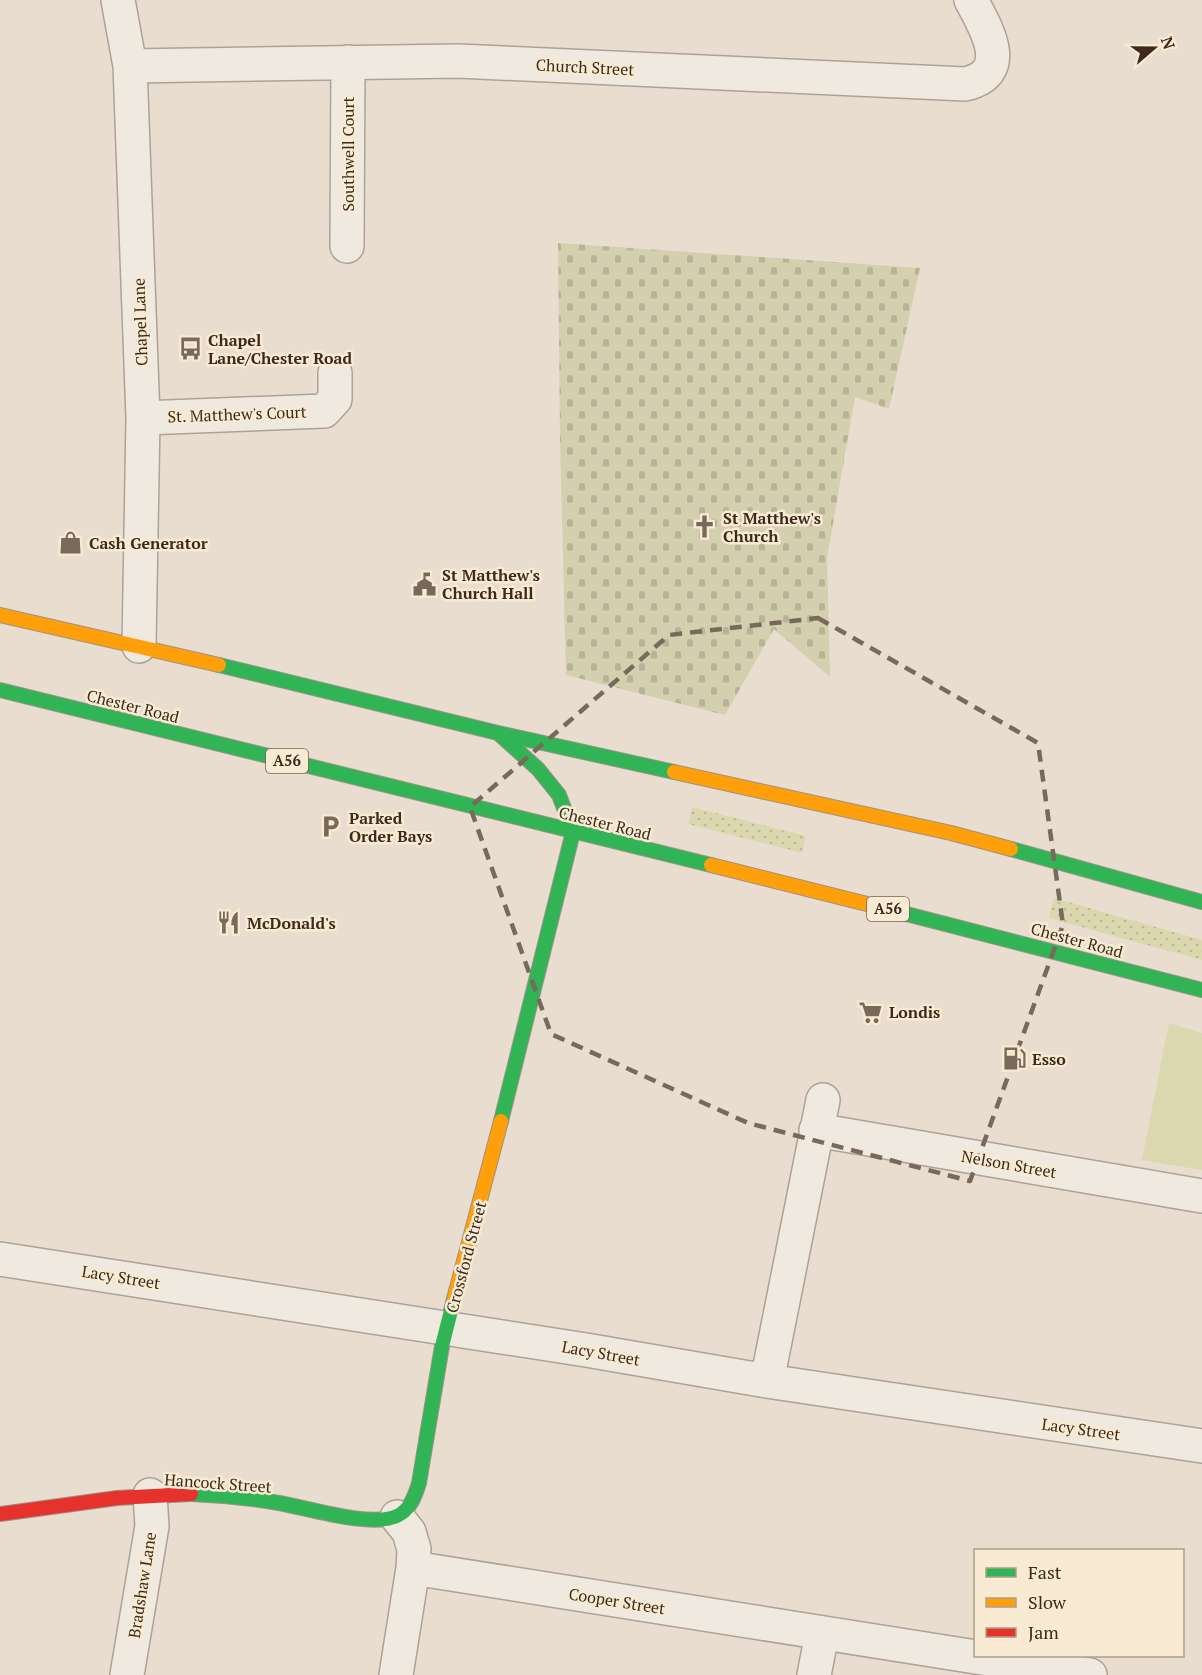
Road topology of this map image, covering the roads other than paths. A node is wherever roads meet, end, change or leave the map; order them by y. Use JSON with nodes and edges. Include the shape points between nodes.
{"nodes":[{"id":1,"x":118,"y":0,"type":"edge"},
{"id":2,"x":978,"y":14,"type":"edge"},
{"id":3,"x":348,"y":62,"type":"junction"},
{"id":4,"x":130,"y":66,"type":"junction"},
{"id":5,"x":347,"y":246,"type":"dead end"},
{"id":6,"x":335,"y":373,"type":"dead end"},
{"id":7,"x":144,"y":418,"type":"junction"},
{"id":8,"x":0,"y":615,"type":"edge"},
{"id":9,"x":139,"y":646,"type":"junction"},
{"id":10,"x":0,"y":690,"type":"edge"},
{"id":11,"x":498,"y":733,"type":"junction"},
{"id":12,"x":573,"y":832,"type":"junction"},
{"id":13,"x":1202,"y":902,"type":"edge"},
{"id":14,"x":1202,"y":990,"type":"edge"},
{"id":15,"x":1202,"y":1196,"type":"edge"},
{"id":16,"x":0,"y":1258,"type":"edge"},
{"id":17,"x":446,"y":1328,"type":"junction"},
{"id":18,"x":767,"y":1382,"type":"junction"},
{"id":19,"x":1202,"y":1446,"type":"edge"},
{"id":20,"x":150,"y":1495,"type":"junction"},
{"id":21,"x":0,"y":1514,"type":"edge"},
{"id":22,"x":397,"y":1517,"type":"junction"},
{"id":23,"x":413,"y":1568,"type":"junction"},
{"id":24,"x":822,"y":1634,"type":"junction"},
{"id":25,"x":127,"y":1675,"type":"edge"},
{"id":26,"x":396,"y":1675,"type":"edge"},
{"id":27,"x":814,"y":1675,"type":"edge"},
{"id":28,"x":1090,"y":1675,"type":"edge"}],
"edges":[{"from":1,"to":4,"type":"street","name":"Chapel Lane"},
{"from":2,"to":3,"type":"street","name":"Church Street","via":[[993,55],[991,67],[985,76],[966,84],[458,61]]},
{"from":3,"to":4,"type":"street","name":"Church Street"},
{"from":3,"to":5,"type":"street","name":"Southwell Court"},
{"from":4,"to":7,"type":"street","name":"Chapel Lane"},
{"from":6,"to":7,"type":"street","name":"St. Matthew's Court","via":[[335,399],[324,411]]},
{"from":7,"to":9,"type":"street","name":"Chapel Lane"},
{"from":8,"to":9,"type":"main road"},
{"from":9,"to":11,"type":"main road"},
{"from":10,"to":12,"type":"main road","name":"Chester Road","number":"A56"},
{"from":11,"to":12,"type":"main road","via":[[538,769],[559,795]]},
{"from":11,"to":13,"type":"main road","via":[[951,833]]},
{"from":12,"to":14,"type":"main road","name":"Chester Road","number":"A56"},
{"from":12,"to":17,"type":"main road","name":"Crossford Street"},
{"from":15,"to":18,"type":"street","name":"Nelson Street","via":[[820,1115]]},
{"from":16,"to":17,"type":"street","name":"Lacy Street"},
{"from":17,"to":18,"type":"street","name":"Lacy Street"},
{"from":17,"to":22,"type":"main road","name":"Crossford Street","via":[[419,1483],[415,1498]]},
{"from":18,"to":19,"type":"street","name":"Lacy Street"},
{"from":20,"to":21,"type":"main road","name":"Hancock Street"},
{"from":20,"to":22,"type":"main road","name":"Hancock Street","via":[[227,1497],[369,1521]]},
{"from":20,"to":25,"type":"street","name":"Bradshaw Lane","via":[[152,1526]]},
{"from":22,"to":23,"type":"street","via":[[409,1532],[414,1549]]},
{"from":23,"to":24,"type":"street","name":"Cooper Street"},
{"from":23,"to":26,"type":"street"},
{"from":24,"to":27,"type":"street"},
{"from":24,"to":28,"type":"street","name":"Cooper Street"}]}
